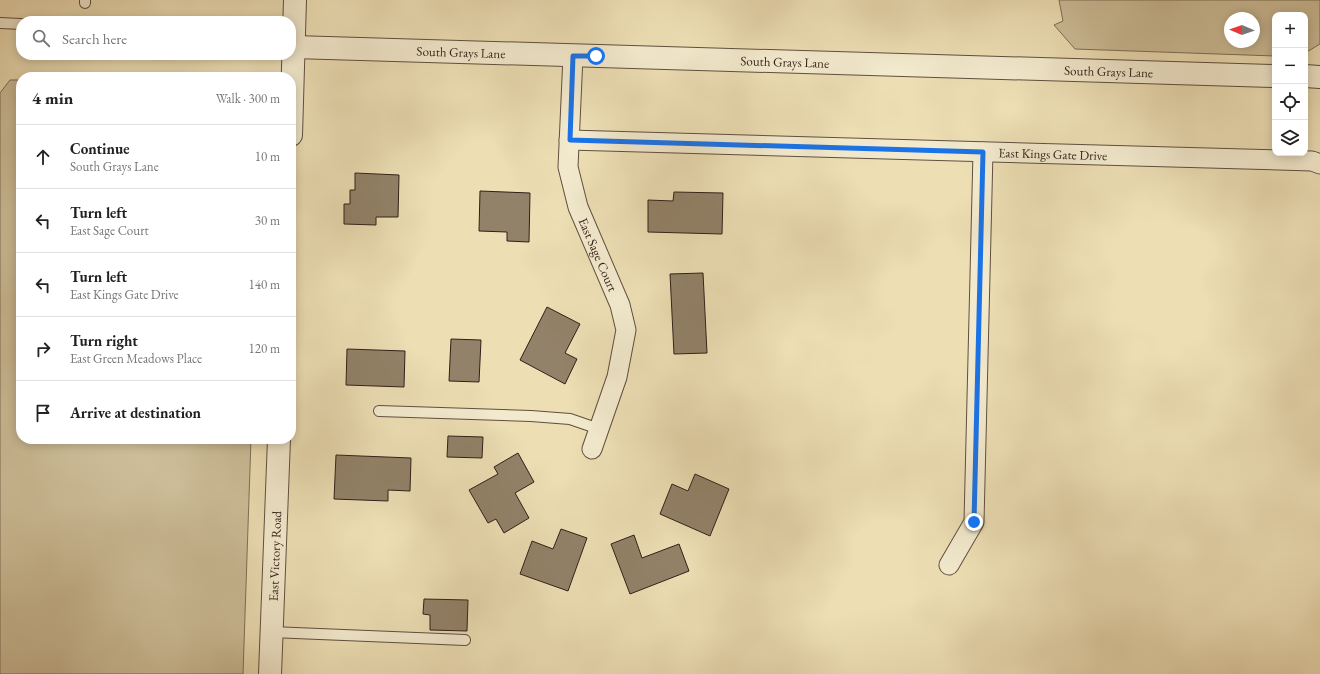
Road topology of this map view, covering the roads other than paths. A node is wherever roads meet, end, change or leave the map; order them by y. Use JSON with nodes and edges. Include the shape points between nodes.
{"nodes":[{"id":1,"x":295,"y":0,"type":"edge"},
{"id":2,"x":294,"y":16,"type":"edge"},
{"id":3,"x":0,"y":23,"type":"edge"},
{"id":4,"x":16,"y":24,"type":"edge"},
{"id":5,"x":296,"y":47,"type":"edge"},
{"id":6,"x":573,"y":56,"type":"junction"},
{"id":7,"x":292,"y":60,"type":"edge"},
{"id":8,"x":292,"y":72,"type":"edge"},
{"id":9,"x":1272,"y":76,"type":"edge"},
{"id":10,"x":1308,"y":76,"type":"edge"},
{"id":11,"x":1320,"y":77,"type":"edge"},
{"id":12,"x":570,"y":140,"type":"junction"},
{"id":13,"x":983,"y":152,"type":"junction"},
{"id":14,"x":1320,"y":164,"type":"edge"},
{"id":15,"x":379,"y":411,"type":"dead end"},
{"id":16,"x":599,"y":429,"type":"junction"},
{"id":17,"x":279,"y":444,"type":"edge"},
{"id":18,"x":592,"y":449,"type":"dead end"},
{"id":19,"x":949,"y":565,"type":"dead end"},
{"id":20,"x":271,"y":632,"type":"junction"},
{"id":21,"x":465,"y":640,"type":"dead end"},
{"id":22,"x":270,"y":674,"type":"edge"}],
"edges":[{"from":1,"to":2,"type":"street"},
{"from":3,"to":4,"type":"lane"},
{"from":5,"to":6,"type":"street","name":"South Grays Lane"},
{"from":6,"to":9,"type":"street","name":"South Grays Lane"},
{"from":6,"to":12,"type":"street","name":"East Sage Court"},
{"from":7,"to":8,"type":"street"},
{"from":10,"to":11,"type":"street"},
{"from":12,"to":13,"type":"street","name":"East Kings Gate Drive"},
{"from":12,"to":16,"type":"street","name":"East Sage Court","via":[[568,167],[578,207],[620,305],[626,330],[617,377]]},
{"from":13,"to":14,"type":"street","name":"East Kings Gate Drive","via":[[1312,161]]},
{"from":13,"to":19,"type":"street","via":[[974,522]]},
{"from":15,"to":16,"type":"lane","via":[[570,419]]},
{"from":16,"to":18,"type":"street","name":"East Sage Court"},
{"from":17,"to":20,"type":"street","name":"East Victory Road"},
{"from":20,"to":21,"type":"lane"},
{"from":20,"to":22,"type":"street","name":"East Victory Road"}]}
